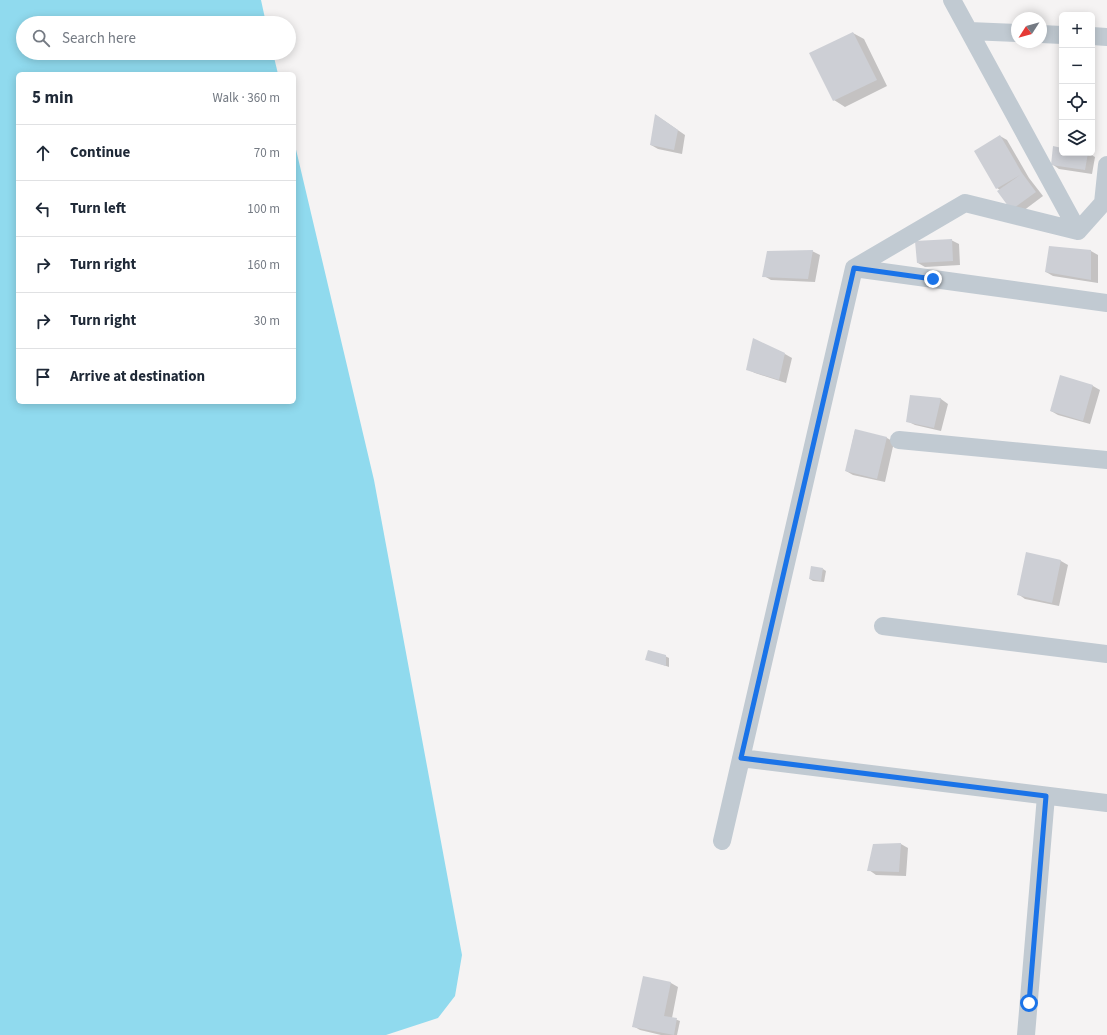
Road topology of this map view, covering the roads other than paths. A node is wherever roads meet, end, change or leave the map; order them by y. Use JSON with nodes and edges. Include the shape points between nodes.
{"nodes":[{"id":1,"x":952,"y":0,"type":"edge"},
{"id":2,"x":968,"y":31,"type":"junction"},
{"id":3,"x":1011,"y":33,"type":"edge"},
{"id":4,"x":1047,"y":34,"type":"edge"},
{"id":5,"x":1059,"y":35,"type":"edge"},
{"id":6,"x":1095,"y":36,"type":"edge"},
{"id":7,"x":1107,"y":37,"type":"edge"},
{"id":8,"x":1107,"y":165,"type":"edge"},
{"id":9,"x":1078,"y":231,"type":"junction"},
{"id":10,"x":854,"y":268,"type":"junction"},
{"id":11,"x":1107,"y":303,"type":"edge"},
{"id":12,"x":899,"y":440,"type":"dead end"},
{"id":13,"x":1107,"y":460,"type":"edge"},
{"id":14,"x":883,"y":626,"type":"dead end"},
{"id":15,"x":1107,"y":654,"type":"edge"},
{"id":16,"x":741,"y":758,"type":"junction"},
{"id":17,"x":1046,"y":796,"type":"junction"},
{"id":18,"x":1107,"y":803,"type":"edge"},
{"id":19,"x":722,"y":841,"type":"dead end"},
{"id":20,"x":1026,"y":1035,"type":"edge"}],
"edges":[{"from":1,"to":2,"type":"street"},
{"from":2,"to":3,"type":"street"},
{"from":2,"to":9,"type":"street"},
{"from":4,"to":5,"type":"street"},
{"from":6,"to":7,"type":"street"},
{"from":8,"to":9,"type":"street","via":[[1103,203]]},
{"from":9,"to":10,"type":"street","via":[[965,203]]},
{"from":10,"to":11,"type":"street"},
{"from":10,"to":16,"type":"street"},
{"from":12,"to":13,"type":"street"},
{"from":14,"to":15,"type":"street"},
{"from":16,"to":17,"type":"street"},
{"from":16,"to":19,"type":"street"},
{"from":17,"to":18,"type":"street"},
{"from":17,"to":20,"type":"street"}]}
